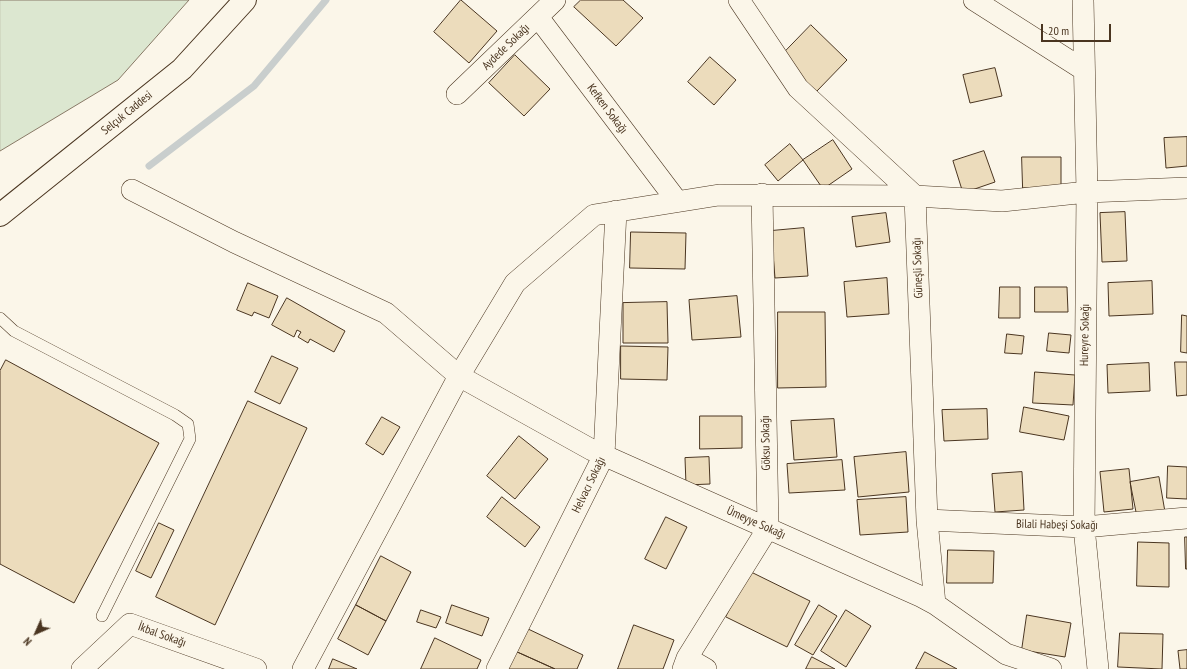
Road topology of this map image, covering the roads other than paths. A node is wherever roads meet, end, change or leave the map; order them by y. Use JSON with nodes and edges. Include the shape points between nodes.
{"nodes":[{"id":1,"x":244,"y":0,"type":"edge"},
{"id":2,"x":555,"y":0,"type":"edge"},
{"id":3,"x":739,"y":0,"type":"edge"},
{"id":4,"x":974,"y":0,"type":"edge"},
{"id":5,"x":1083,"y":0,"type":"edge"},
{"id":6,"x":538,"y":17,"type":"junction"},
{"id":7,"x":1084,"y":70,"type":"junction"},
{"id":8,"x":457,"y":94,"type":"dead end"},
{"id":9,"x":1187,"y":188,"type":"edge"},
{"id":10,"x":132,"y":190,"type":"dead end"},
{"id":11,"x":1087,"y":192,"type":"junction"},
{"id":12,"x":762,"y":194,"type":"junction"},
{"id":13,"x":915,"y":196,"type":"junction"},
{"id":14,"x":677,"y":201,"type":"junction"},
{"id":15,"x":616,"y":211,"type":"junction"},
{"id":16,"x":0,"y":215,"type":"edge"},
{"id":17,"x":0,"y":318,"type":"edge"},
{"id":18,"x":460,"y":376,"type":"junction"},
{"id":19,"x":604,"y":455,"type":"junction"},
{"id":20,"x":1187,"y":518,"type":"edge"},
{"id":21,"x":926,"y":520,"type":"junction"},
{"id":22,"x":768,"y":528,"type":"junction"},
{"id":23,"x":1084,"y":528,"type":"junction"},
{"id":24,"x":935,"y":604,"type":"junction"},
{"id":25,"x":102,"y":616,"type":"dead end"},
{"id":26,"x":685,"y":663,"type":"edge"},
{"id":27,"x":82,"y":669,"type":"edge"},
{"id":28,"x":256,"y":669,"type":"edge"},
{"id":29,"x":303,"y":669,"type":"edge"},
{"id":30,"x":498,"y":669,"type":"edge"},
{"id":31,"x":706,"y":669,"type":"edge"},
{"id":32,"x":1051,"y":669,"type":"edge"},
{"id":33,"x":1098,"y":669,"type":"edge"}],
"edges":[{"from":1,"to":16,"type":"street","name":"Selçuk Caddesi","via":[[182,69]]},
{"from":2,"to":6,"type":"street","name":"Aydede Sokağı"},
{"from":3,"to":13,"type":"street","via":[[798,88]]},
{"from":4,"to":7,"type":"street"},
{"from":5,"to":7,"type":"street","name":"Hureyre Sokağı"},
{"from":6,"to":8,"type":"street","name":"Aydede Sokağı"},
{"from":6,"to":14,"type":"street","name":"Kefken Sokağı"},
{"from":7,"to":11,"type":"street","name":"Hureyre Sokağı"},
{"from":9,"to":11,"type":"street"},
{"from":10,"to":18,"type":"street","name":"Ümeyye Sokağı","via":[[234,242],[386,313]]},
{"from":11,"to":13,"type":"street","via":[[1002,201]]},
{"from":11,"to":23,"type":"street","name":"Hureyre Sokağı"},
{"from":12,"to":13,"type":"street"},
{"from":12,"to":14,"type":"street","via":[[719,195]]},
{"from":12,"to":22,"type":"street","name":"Göksu Sokağı"},
{"from":13,"to":21,"type":"street","name":"Güneşli Sokağı"},
{"from":14,"to":15,"type":"street"},
{"from":15,"to":18,"type":"street","via":[[594,215],[515,283]]},
{"from":15,"to":19,"type":"street","name":"Helvacı Sokağı"},
{"from":17,"to":25,"type":"lane","via":[[14,331],[188,424],[190,439]]},
{"from":18,"to":19,"type":"street","name":"Ümeyye Sokağı"},
{"from":18,"to":29,"type":"street"},
{"from":19,"to":22,"type":"street","name":"Ümeyye Sokağı"},
{"from":19,"to":30,"type":"street","name":"Helvacı Sokağı"},
{"from":20,"to":23,"type":"street","name":"Bilali Habeşi Sokağı"},
{"from":21,"to":23,"type":"street","name":"Bilali Habeşi Sokağı"},
{"from":21,"to":24,"type":"street","name":"Güneşli Sokağı"},
{"from":22,"to":24,"type":"street","name":"Ümeyye Sokağı"},
{"from":22,"to":26,"type":"street"},
{"from":23,"to":33,"type":"street","name":"Hureyre Sokağı"},
{"from":24,"to":32,"type":"street","name":"Ümeyye Sokağı","via":[[1006,654]]},
{"from":26,"to":31,"type":"street"},
{"from":27,"to":28,"type":"street","name":"İkbal Sokağı","via":[[130,624]]}]}
